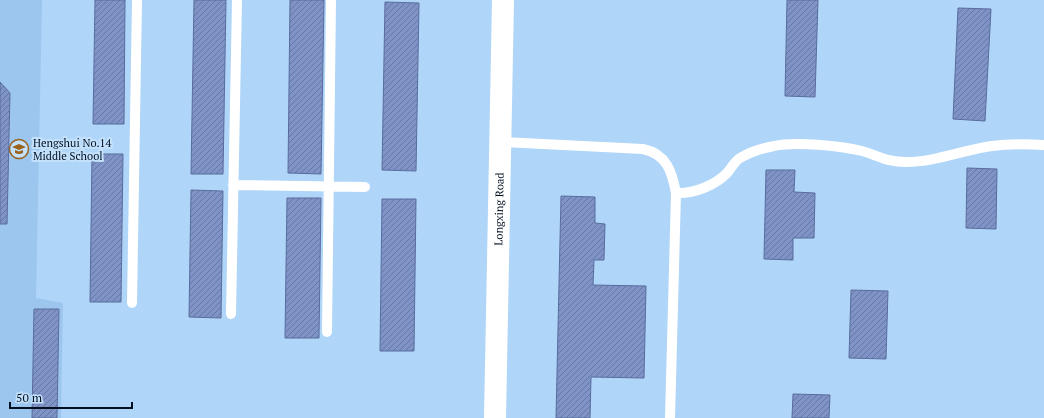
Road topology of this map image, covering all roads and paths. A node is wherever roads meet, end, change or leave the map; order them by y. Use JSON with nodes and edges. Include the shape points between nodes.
{"nodes":[{"id":1,"x":137,"y":0,"type":"edge"},
{"id":2,"x":237,"y":0,"type":"edge"},
{"id":3,"x":331,"y":0,"type":"edge"},
{"id":4,"x":503,"y":0,"type":"edge"},
{"id":5,"x":501,"y":142,"type":"junction"},
{"id":6,"x":1044,"y":145,"type":"edge"},
{"id":7,"x":233,"y":185,"type":"junction"},
{"id":8,"x":329,"y":186,"type":"junction"},
{"id":9,"x":365,"y":187,"type":"dead end"},
{"id":10,"x":676,"y":193,"type":"junction"},
{"id":11,"x":132,"y":303,"type":"dead end"},
{"id":12,"x":231,"y":314,"type":"dead end"},
{"id":13,"x":327,"y":332,"type":"dead end"},
{"id":14,"x":495,"y":418,"type":"edge"},
{"id":15,"x":670,"y":418,"type":"edge"}],
"edges":[{"from":1,"to":11,"type":"lane"},
{"from":2,"to":7,"type":"lane"},
{"from":3,"to":8,"type":"lane"},
{"from":4,"to":5,"type":"street","name":"Longxing Road"},
{"from":5,"to":10,"type":"lane","via":[[653,151],[668,165]]},
{"from":5,"to":14,"type":"street","name":"Longxing Road"},
{"from":6,"to":10,"type":"lane","via":[[992,146],[924,161],[908,162],[885,160],[853,149],[793,143],[776,145],[739,158],[728,173],[716,182],[698,190]]},
{"from":7,"to":8,"type":"lane"},
{"from":7,"to":12,"type":"lane"},
{"from":8,"to":9,"type":"lane"},
{"from":8,"to":13,"type":"lane"},
{"from":10,"to":15,"type":"lane"}]}
